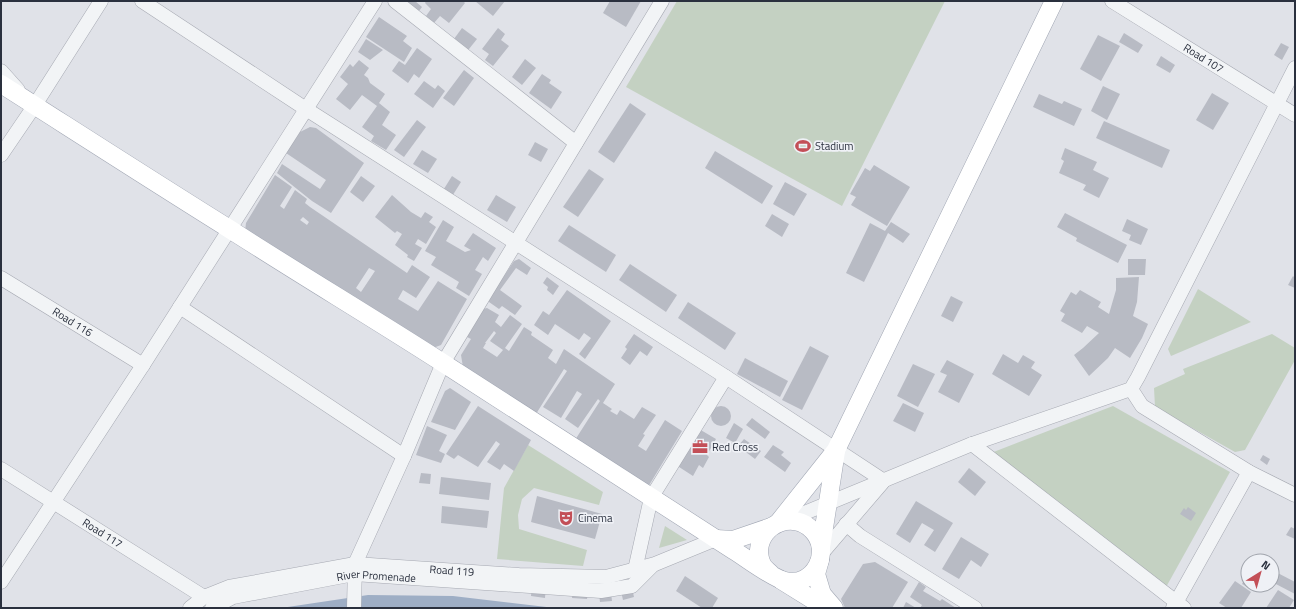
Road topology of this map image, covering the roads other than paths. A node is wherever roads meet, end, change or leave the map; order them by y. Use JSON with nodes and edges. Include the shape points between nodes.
{"nodes":[{"id":1,"x":101,"y":1,"type":"edge"},
{"id":2,"x":142,"y":1,"type":"edge"},
{"id":3,"x":375,"y":1,"type":"edge"},
{"id":4,"x":395,"y":1,"type":"edge"},
{"id":5,"x":662,"y":1,"type":"edge"},
{"id":6,"x":1054,"y":1,"type":"edge"},
{"id":7,"x":1112,"y":1,"type":"edge"},
{"id":8,"x":1295,"y":68,"type":"edge"},
{"id":9,"x":1,"y":71,"type":"edge"},
{"id":10,"x":1,"y":84,"type":"edge"},
{"id":11,"x":1277,"y":104,"type":"junction"},
{"id":12,"x":35,"y":106,"type":"junction"},
{"id":13,"x":306,"y":109,"type":"junction"},
{"id":14,"x":1295,"y":115,"type":"edge"},
{"id":15,"x":576,"y":143,"type":"junction"},
{"id":16,"x":1,"y":155,"type":"edge"},
{"id":17,"x":229,"y":229,"type":"junction"},
{"id":18,"x":516,"y":243,"type":"junction"},
{"id":19,"x":1,"y":278,"type":"edge"},
{"id":20,"x":180,"y":307,"type":"junction"},
{"id":21,"x":443,"y":363,"type":"junction"},
{"id":22,"x":144,"y":365,"type":"junction"},
{"id":23,"x":726,"y":377,"type":"junction"},
{"id":24,"x":1131,"y":389,"type":"junction"},
{"id":25,"x":972,"y":444,"type":"junction"},
{"id":26,"x":836,"y":450,"type":"junction"},
{"id":27,"x":404,"y":456,"type":"junction"},
{"id":28,"x":1,"y":469,"type":"edge"},
{"id":29,"x":1249,"y":472,"type":"junction"},
{"id":30,"x":884,"y":481,"type":"junction"},
{"id":31,"x":1295,"y":495,"type":"edge"},
{"id":32,"x":651,"y":498,"type":"junction"},
{"id":33,"x":53,"y":502,"type":"junction"},
{"id":34,"x":827,"y":503,"type":"junction"},
{"id":35,"x":778,"y":523,"type":"junction"},
{"id":36,"x":846,"y":524,"type":"junction"},
{"id":37,"x":716,"y":539,"type":"junction"},
{"id":38,"x":821,"y":553,"type":"junction"},
{"id":39,"x":655,"y":564,"type":"junction"},
{"id":40,"x":635,"y":570,"type":"junction"},
{"id":41,"x":355,"y":572,"type":"junction"},
{"id":42,"x":775,"y":577,"type":"junction"},
{"id":43,"x":1,"y":582,"type":"edge"},
{"id":44,"x":208,"y":602,"type":"edge"},
{"id":45,"x":1178,"y":606,"type":"edge"},
{"id":46,"x":190,"y":608,"type":"edge"},
{"id":47,"x":354,"y":608,"type":"edge"},
{"id":48,"x":826,"y":608,"type":"edge"},
{"id":49,"x":834,"y":608,"type":"edge"},
{"id":50,"x":975,"y":608,"type":"edge"}],
"edges":[{"from":1,"to":12,"type":"street"},
{"from":2,"to":13,"type":"street"},
{"from":3,"to":13,"type":"street"},
{"from":4,"to":15,"type":"street"},
{"from":5,"to":15,"type":"street"},
{"from":6,"to":26,"type":"main road"},
{"from":7,"to":11,"type":"street","name":"Road 107"},
{"from":8,"to":11,"type":"street"},
{"from":9,"to":12,"type":"street"},
{"from":10,"to":12,"type":"main road"},
{"from":11,"to":14,"type":"street","name":"Road 107"},
{"from":11,"to":24,"type":"street"},
{"from":12,"to":16,"type":"street"},
{"from":12,"to":17,"type":"main road"},
{"from":13,"to":17,"type":"street"},
{"from":13,"to":18,"type":"street"},
{"from":15,"to":18,"type":"street"},
{"from":17,"to":20,"type":"street"},
{"from":17,"to":21,"type":"main road"},
{"from":18,"to":21,"type":"street"},
{"from":18,"to":23,"type":"street"},
{"from":19,"to":22,"type":"street","name":"Road 116"},
{"from":20,"to":22,"type":"street"},
{"from":20,"to":27,"type":"street"},
{"from":21,"to":27,"type":"street"},
{"from":21,"to":32,"type":"main road"},
{"from":22,"to":33,"type":"street"},
{"from":23,"to":26,"type":"street"},
{"from":23,"to":32,"type":"street"},
{"from":24,"to":25,"type":"street"},
{"from":24,"to":29,"type":"street","via":[[1142,406]]},
{"from":25,"to":30,"type":"street"},
{"from":25,"to":45,"type":"street"},
{"from":26,"to":30,"type":"street"},
{"from":26,"to":34,"type":"main road"},
{"from":26,"to":35,"type":"main road"},
{"from":27,"to":41,"type":"street"},
{"from":28,"to":33,"type":"street","name":"Road 117"},
{"from":29,"to":31,"type":"street"},
{"from":29,"to":45,"type":"street"},
{"from":30,"to":34,"type":"street"},
{"from":30,"to":36,"type":"street"},
{"from":32,"to":37,"type":"main road"},
{"from":32,"to":40,"type":"street"},
{"from":33,"to":43,"type":"street"},
{"from":33,"to":44,"type":"street","name":"Road 117"},
{"from":34,"to":35,"type":"street"},
{"from":34,"to":38,"type":"main road"},
{"from":35,"to":37,"type":"main road","via":[[733,540]]},
{"from":35,"to":38,"type":"main road","via":[[801,522],[810,527],[817,535]]},
{"from":35,"to":42,"type":"main road","via":[[761,539],[759,554],[763,565]]},
{"from":36,"to":38,"type":"street"},
{"from":36,"to":50,"type":"street","via":[[860,536]]},
{"from":37,"to":39,"type":"street","name":"Road 119"},
{"from":37,"to":42,"type":"main road"},
{"from":38,"to":42,"type":"main road","via":[[814,572],[808,577],[788,582]]},
{"from":38,"to":49,"type":"main road","via":[[816,574],[822,594]]},
{"from":39,"to":40,"type":"street","name":"Road 119"},
{"from":39,"to":41,"type":"street","name":"River Promenade","via":[[632,586],[601,591]]},
{"from":40,"to":41,"type":"street","name":"Road 119","via":[[606,577]]},
{"from":41,"to":44,"type":"street","name":"Road 119","via":[[229,587]]},
{"from":41,"to":47,"type":"street"},
{"from":42,"to":48,"type":"main road"},
{"from":44,"to":46,"type":"street","name":"Road 119"}]}
